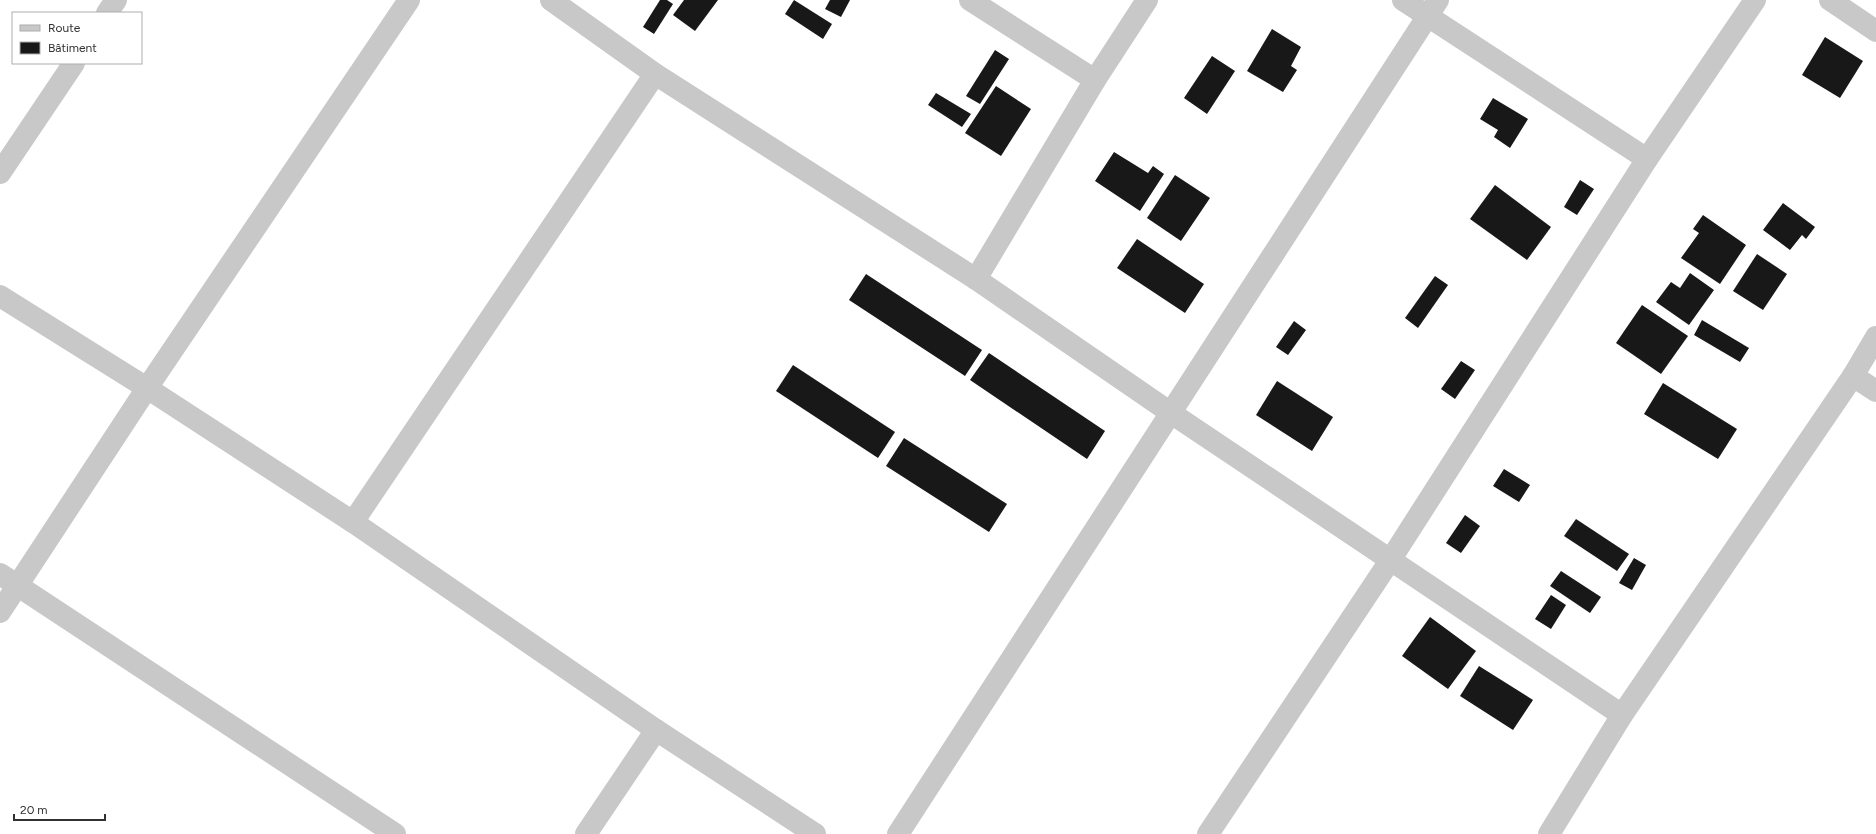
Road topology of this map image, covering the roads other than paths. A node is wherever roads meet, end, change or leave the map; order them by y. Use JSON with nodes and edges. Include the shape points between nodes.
{"nodes":[{"id":1,"x":116,"y":0,"type":"edge"},
{"id":2,"x":409,"y":0,"type":"edge"},
{"id":3,"x":551,"y":0,"type":"edge"},
{"id":4,"x":970,"y":0,"type":"edge"},
{"id":5,"x":1147,"y":0,"type":"edge"},
{"id":6,"x":1403,"y":0,"type":"edge"},
{"id":7,"x":1755,"y":0,"type":"edge"},
{"id":8,"x":1830,"y":0,"type":"edge"},
{"id":9,"x":1433,"y":8,"type":"edge"},
{"id":10,"x":108,"y":12,"type":"edge"},
{"id":11,"x":1876,"y":31,"type":"edge"},
{"id":12,"x":73,"y":64,"type":"edge"},
{"id":13,"x":655,"y":74,"type":"junction"},
{"id":14,"x":1096,"y":80,"type":"junction"},
{"id":15,"x":1647,"y":159,"type":"junction"},
{"id":16,"x":0,"y":173,"type":"edge"},
{"id":17,"x":976,"y":279,"type":"junction"},
{"id":18,"x":0,"y":296,"type":"edge"},
{"id":19,"x":1876,"y":337,"type":"edge"},
{"id":20,"x":1853,"y":376,"type":"junction"},
{"id":21,"x":147,"y":388,"type":"junction"},
{"id":22,"x":1876,"y":391,"type":"edge"},
{"id":23,"x":1171,"y":412,"type":"junction"},
{"id":24,"x":353,"y":522,"type":"junction"},
{"id":25,"x":1391,"y":559,"type":"junction"},
{"id":26,"x":9,"y":580,"type":"edge"},
{"id":27,"x":0,"y":612,"type":"edge"},
{"id":28,"x":1622,"y":715,"type":"junction"},
{"id":29,"x":656,"y":730,"type":"junction"},
{"id":30,"x":395,"y":834,"type":"edge"},
{"id":31,"x":586,"y":834,"type":"edge"},
{"id":32,"x":815,"y":834,"type":"edge"},
{"id":33,"x":898,"y":834,"type":"edge"},
{"id":34,"x":1208,"y":834,"type":"edge"},
{"id":35,"x":1549,"y":834,"type":"edge"}],
"edges":[{"from":1,"to":10,"type":"street"},
{"from":2,"to":21,"type":"street"},
{"from":3,"to":13,"type":"street"},
{"from":4,"to":14,"type":"street"},
{"from":5,"to":14,"type":"street"},
{"from":6,"to":9,"type":"street"},
{"from":7,"to":15,"type":"street"},
{"from":8,"to":11,"type":"street"},
{"from":9,"to":15,"type":"street"},
{"from":9,"to":23,"type":"street"},
{"from":12,"to":16,"type":"street"},
{"from":13,"to":17,"type":"street"},
{"from":13,"to":24,"type":"street"},
{"from":14,"to":17,"type":"street"},
{"from":15,"to":25,"type":"street"},
{"from":17,"to":23,"type":"street"},
{"from":18,"to":21,"type":"street"},
{"from":19,"to":20,"type":"street"},
{"from":20,"to":22,"type":"street"},
{"from":20,"to":28,"type":"street"},
{"from":21,"to":24,"type":"street"},
{"from":21,"to":26,"type":"street"},
{"from":23,"to":25,"type":"street"},
{"from":23,"to":33,"type":"street"},
{"from":24,"to":29,"type":"street"},
{"from":25,"to":28,"type":"street"},
{"from":25,"to":34,"type":"street"},
{"from":26,"to":27,"type":"street"},
{"from":26,"to":30,"type":"street"},
{"from":28,"to":35,"type":"street"},
{"from":29,"to":31,"type":"street"},
{"from":29,"to":32,"type":"street"}]}
